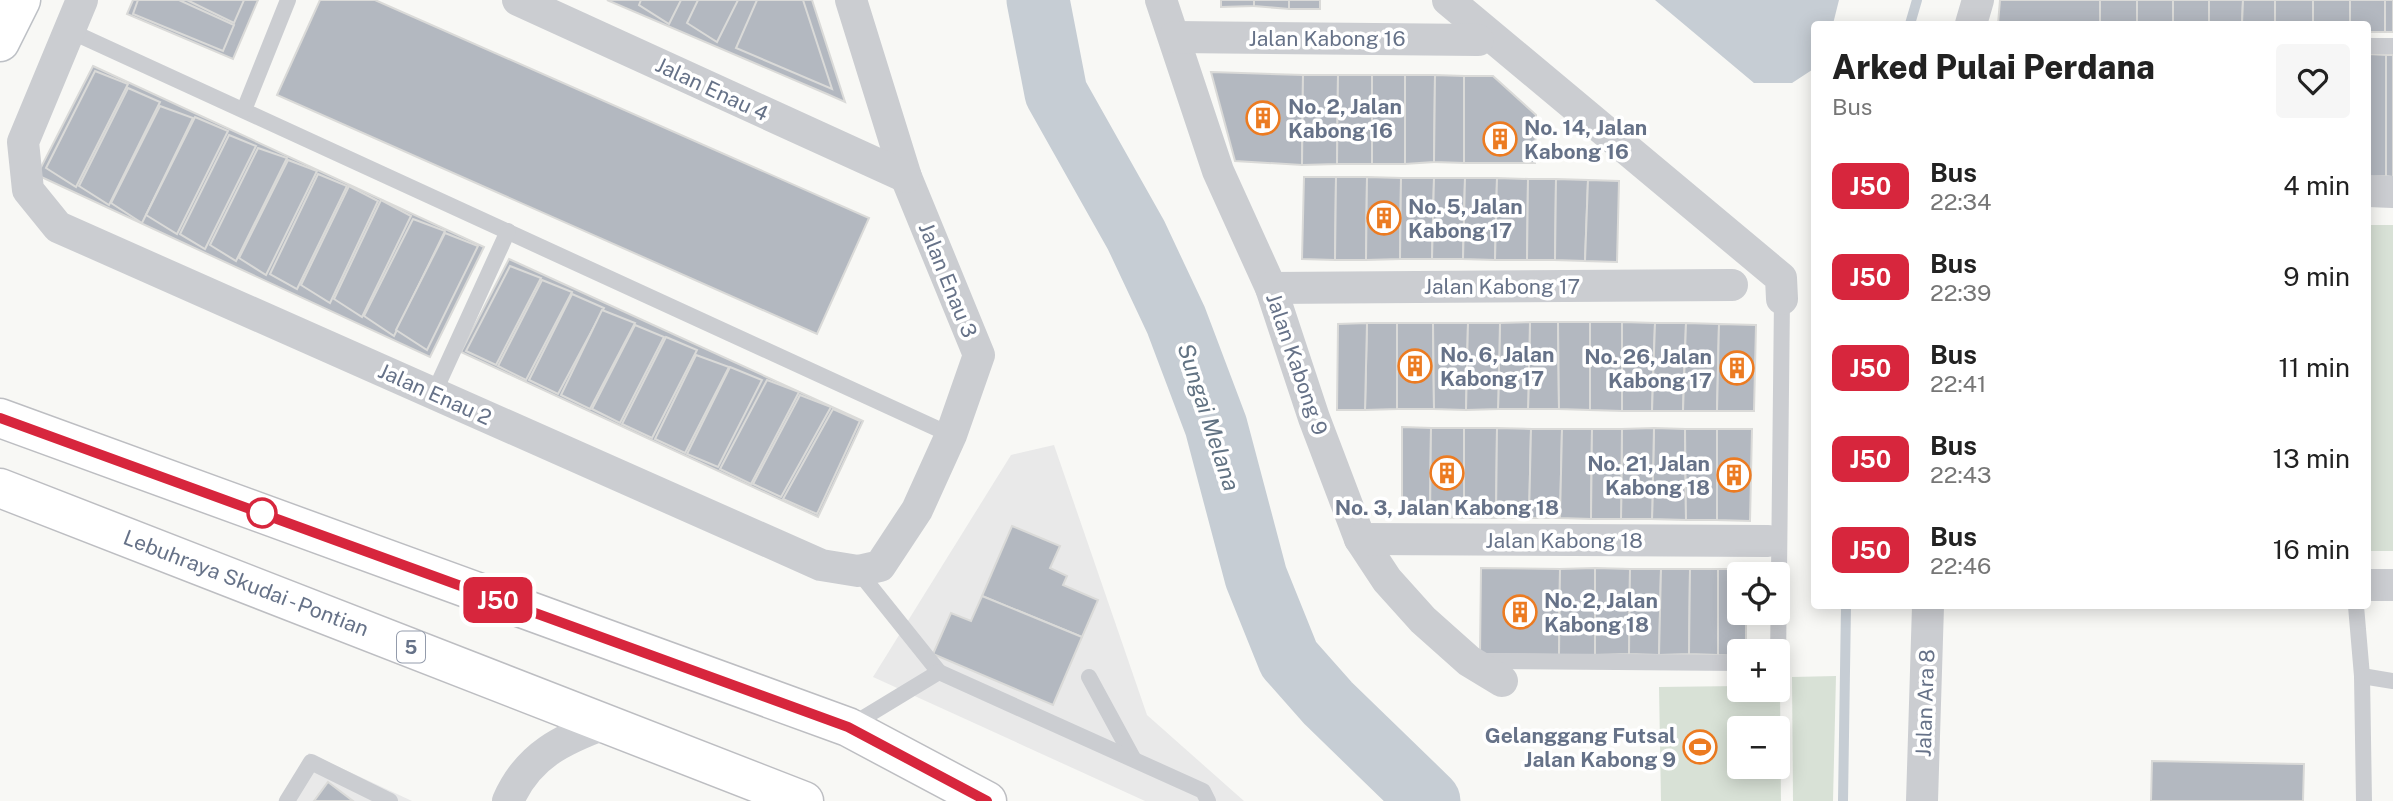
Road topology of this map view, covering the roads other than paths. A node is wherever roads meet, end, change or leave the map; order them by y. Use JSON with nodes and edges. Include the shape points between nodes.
{"nodes":[{"id":1,"x":21,"y":0,"type":"edge"},
{"id":2,"x":82,"y":0,"type":"edge"},
{"id":3,"x":288,"y":0,"type":"edge"},
{"id":4,"x":517,"y":0,"type":"edge"},
{"id":5,"x":851,"y":0,"type":"edge"},
{"id":6,"x":1161,"y":0,"type":"edge"},
{"id":7,"x":1448,"y":0,"type":"edge"},
{"id":8,"x":1978,"y":0,"type":"edge"},
{"id":9,"x":1972,"y":21,"type":"edge"},
{"id":10,"x":68,"y":30,"type":"junction"},
{"id":11,"x":1175,"y":37,"type":"junction"},
{"id":12,"x":1478,"y":40,"type":"dead end"},
{"id":13,"x":0,"y":42,"type":"edge"},
{"id":14,"x":2371,"y":46,"type":"edge"},
{"id":15,"x":2393,"y":46,"type":"edge"},
{"id":16,"x":244,"y":110,"type":"junction"},
{"id":17,"x":906,"y":177,"type":"junction"},
{"id":18,"x":2371,"y":191,"type":"edge"},
{"id":19,"x":2393,"y":192,"type":"edge"},
{"id":20,"x":508,"y":231,"type":"junction"},
{"id":21,"x":1732,"y":285,"type":"dead end"},
{"id":22,"x":1271,"y":288,"type":"junction"},
{"id":23,"x":1782,"y":299,"type":"joint"},
{"id":24,"x":434,"y":393,"type":"junction"},
{"id":25,"x":2,"y":417,"type":"edge"},
{"id":26,"x":951,"y":435,"type":"junction"},
{"id":27,"x":6,"y":492,"type":"edge"},
{"id":28,"x":1360,"y":540,"type":"junction"},
{"id":29,"x":1768,"y":541,"type":"dead end"},
{"id":30,"x":858,"y":571,"type":"junction"},
{"id":31,"x":2371,"y":585,"type":"edge"},
{"id":32,"x":2393,"y":585,"type":"edge"},
{"id":33,"x":1928,"y":609,"type":"edge"},
{"id":34,"x":2356,"y":609,"type":"edge"},
{"id":35,"x":1778,"y":639,"type":"edge"},
{"id":36,"x":1469,"y":661,"type":"junction"},
{"id":37,"x":1727,"y":663,"type":"edge"},
{"id":38,"x":939,"y":672,"type":"junction"},
{"id":39,"x":2362,"y":676,"type":"junction"},
{"id":40,"x":1089,"y":677,"type":"dead end"},
{"id":41,"x":1502,"y":681,"type":"dead end"},
{"id":42,"x":2393,"y":681,"type":"edge"},
{"id":43,"x":607,"y":723,"type":"junction"},
{"id":44,"x":848,"y":727,"type":"junction"},
{"id":45,"x":1133,"y":758,"type":"junction"},
{"id":46,"x":286,"y":801,"type":"edge"},
{"id":47,"x":390,"y":801,"type":"edge"},
{"id":48,"x":508,"y":801,"type":"edge"},
{"id":49,"x":804,"y":801,"type":"edge"},
{"id":50,"x":987,"y":801,"type":"edge"},
{"id":51,"x":1208,"y":801,"type":"edge"},
{"id":52,"x":1922,"y":801,"type":"edge"},
{"id":53,"x":2364,"y":801,"type":"edge"}],
"edges":[{"from":1,"to":13,"type":"main road"},
{"from":2,"to":10,"type":"street"},
{"from":3,"to":16,"type":"lane"},
{"from":4,"to":17,"type":"street","name":"Jalan Enau 4"},
{"from":5,"to":17,"type":"street","name":"Jalan Enau 3"},
{"from":6,"to":11,"type":"street","name":"Jalan Kabong 9"},
{"from":7,"to":23,"type":"street","via":[[1781,278]]},
{"from":8,"to":9,"type":"street"},
{"from":10,"to":16,"type":"lane"},
{"from":10,"to":24,"type":"street","name":"Jalan Enau 2","via":[[23,142],[28,190],[58,227]]},
{"from":11,"to":12,"type":"street","name":"Jalan Kabong 16"},
{"from":11,"to":22,"type":"street","name":"Jalan Kabong 9","via":[[1218,171]]},
{"from":14,"to":15,"type":"lane"},
{"from":16,"to":20,"type":"lane"},
{"from":17,"to":26,"type":"street","name":"Jalan Enau 3","via":[[979,355]]},
{"from":18,"to":19,"type":"street"},
{"from":20,"to":24,"type":"lane"},
{"from":20,"to":26,"type":"lane"},
{"from":21,"to":22,"type":"street","name":"Jalan Kabong 17"},
{"from":22,"to":28,"type":"street","name":"Jalan Kabong 9"},
{"from":23,"to":35,"type":"lane"},
{"from":24,"to":30,"type":"street","name":"Jalan Enau 2","via":[[821,565]]},
{"from":25,"to":44,"type":"main road"},
{"from":26,"to":30,"type":"street","name":"Jalan Enau 3","via":[[917,510],[880,566]]},
{"from":27,"to":43,"type":"main road","name":"Lebuhraya Skudai - Pontian","number":"5"},
{"from":28,"to":29,"type":"street","name":"Jalan Kabong 18"},
{"from":28,"to":36,"type":"street","name":"Jalan Kabong 9","via":[[1387,580],[1423,620]]},
{"from":30,"to":38,"type":"lane"},
{"from":31,"to":32,"type":"street"},
{"from":33,"to":52,"type":"street","name":"Jalan Ara 8"},
{"from":34,"to":39,"type":"lane"},
{"from":36,"to":37,"type":"lane"},
{"from":36,"to":41,"type":"street","name":"Jalan Kabong 9"},
{"from":38,"to":44,"type":"lane"},
{"from":38,"to":45,"type":"lane"},
{"from":39,"to":42,"type":"lane"},
{"from":39,"to":53,"type":"lane"},
{"from":40,"to":45,"type":"lane"},
{"from":43,"to":48,"type":"street","via":[[562,739],[533,763]]},
{"from":43,"to":49,"type":"main road","name":"Lebuhraya Skudai - Pontian","number":"5"},
{"from":44,"to":50,"type":"main road"},
{"from":45,"to":51,"type":"lane","via":[[1203,791]]},
{"from":46,"to":47,"type":"lane","via":[[311,762]]}]}
